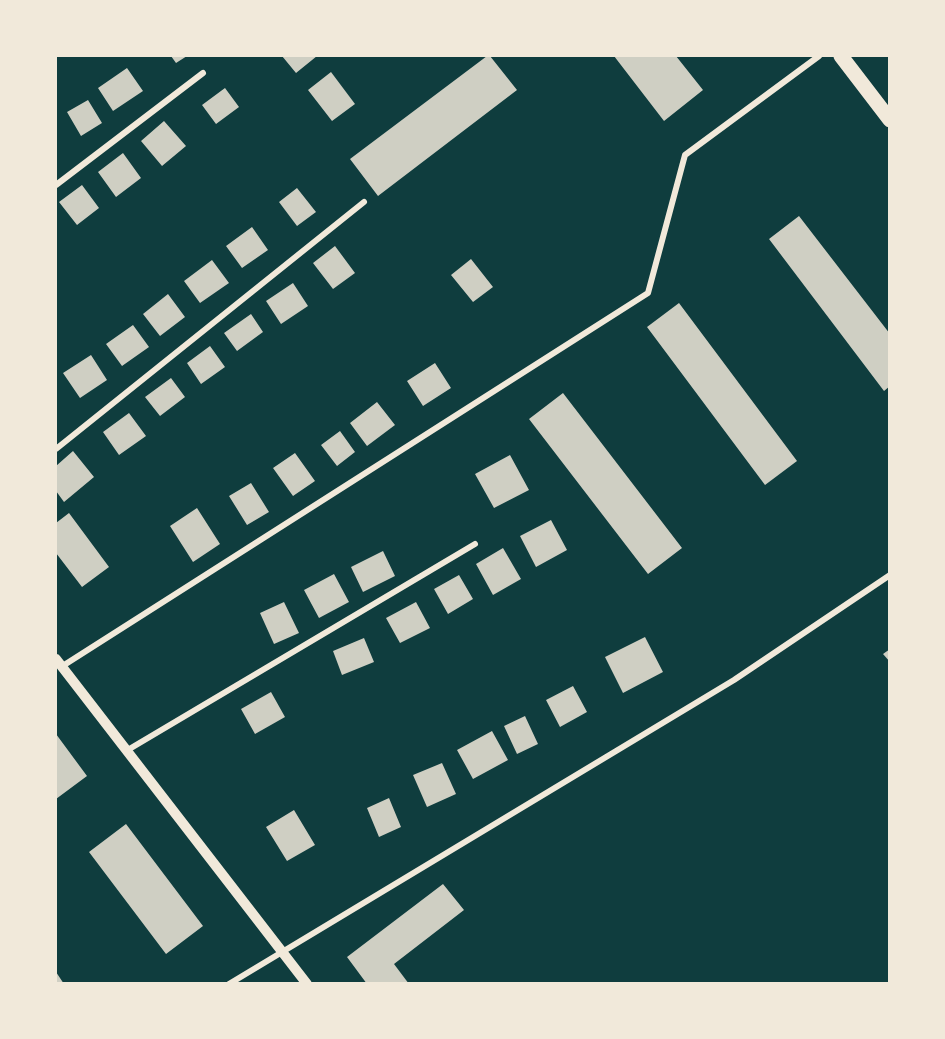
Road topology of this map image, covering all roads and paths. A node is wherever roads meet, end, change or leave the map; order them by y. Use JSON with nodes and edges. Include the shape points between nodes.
{"nodes":[{"id":1,"x":819,"y":56,"type":"edge"},
{"id":2,"x":841,"y":56,"type":"edge"},
{"id":3,"x":202,"y":73,"type":"dead end"},
{"id":4,"x":890,"y":120,"type":"edge"},
{"id":5,"x":56,"y":185,"type":"edge"},
{"id":6,"x":364,"y":202,"type":"dead end"},
{"id":7,"x":56,"y":450,"type":"edge"},
{"id":8,"x":475,"y":544,"type":"dead end"},
{"id":9,"x":890,"y":575,"type":"edge"},
{"id":10,"x":58,"y":663,"type":"edge"},
{"id":11,"x":126,"y":751,"type":"junction"},
{"id":12,"x":281,"y":952,"type":"junction"},
{"id":13,"x":229,"y":984,"type":"edge"},
{"id":14,"x":307,"y":984,"type":"edge"}],
"edges":[{"from":1,"to":10,"type":"street","via":[[685,155],[648,293]]},
{"from":2,"to":4,"type":"main road"},
{"from":3,"to":5,"type":"street"},
{"from":6,"to":7,"type":"street"},
{"from":8,"to":11,"type":"street"},
{"from":9,"to":12,"type":"street","via":[[734,680]]},
{"from":10,"to":11,"type":"street"},
{"from":11,"to":12,"type":"street"},
{"from":12,"to":13,"type":"street"},
{"from":12,"to":14,"type":"street"}]}
